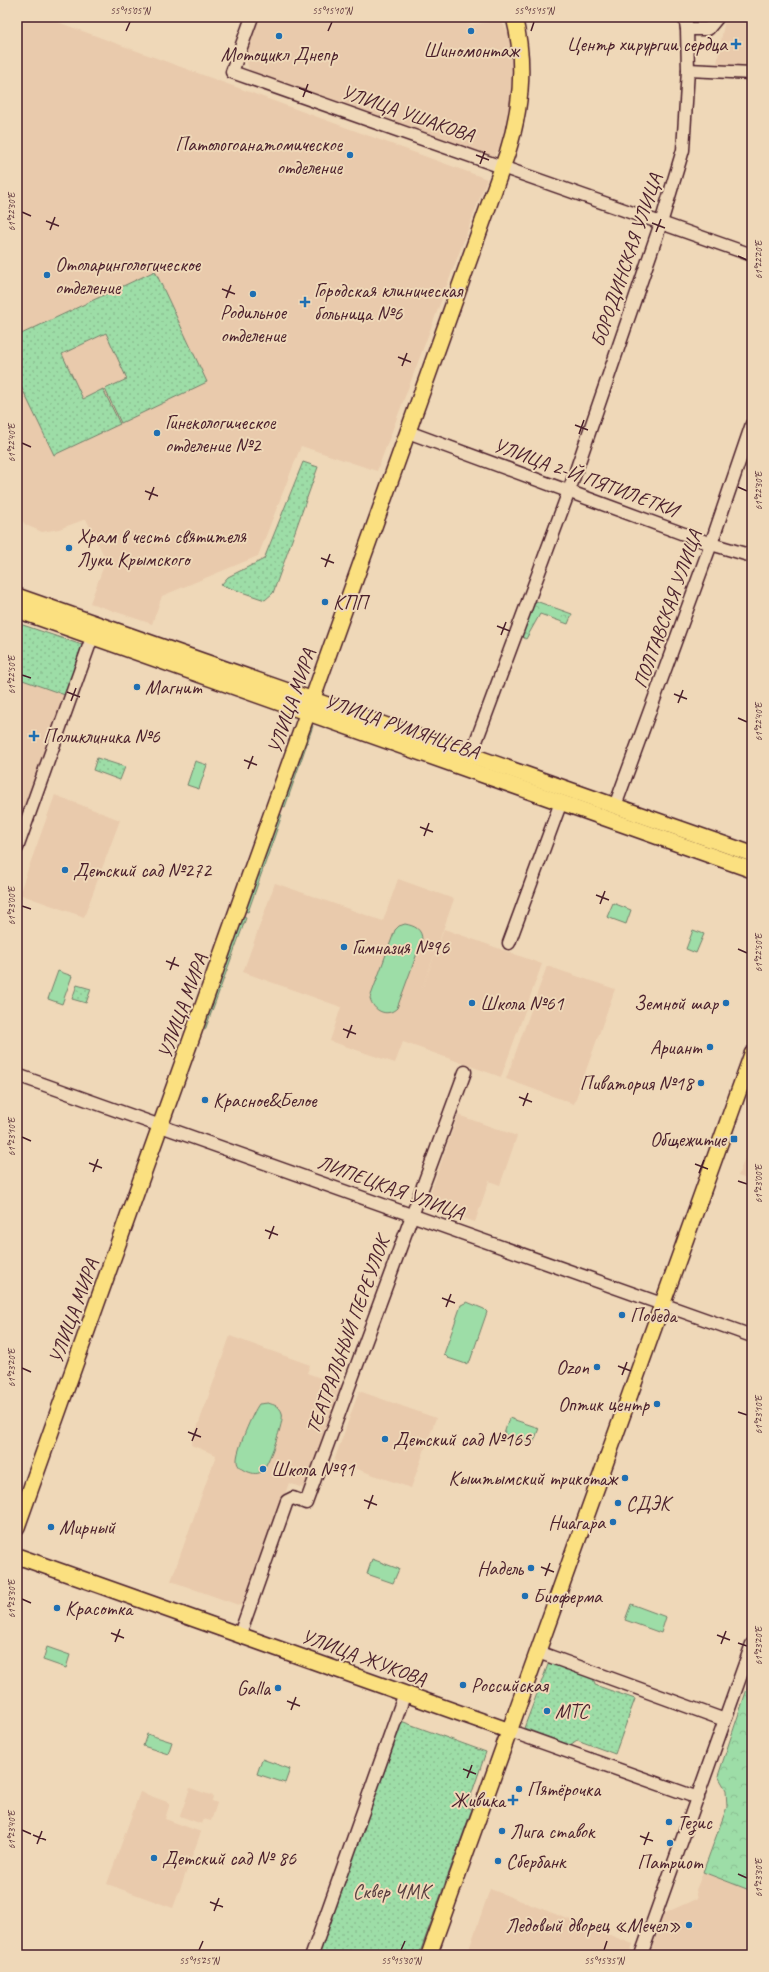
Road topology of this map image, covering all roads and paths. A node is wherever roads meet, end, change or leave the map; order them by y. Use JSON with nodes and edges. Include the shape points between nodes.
{"nodes":[{"id":1,"x":252,"y":17,"type":"edge"},
{"id":2,"x":514,"y":17,"type":"edge"},
{"id":3,"x":685,"y":17,"type":"edge"},
{"id":4,"x":718,"y":17,"type":"edge"},
{"id":5,"x":687,"y":29,"type":"junction"},
{"id":6,"x":688,"y":70,"type":"junction"},
{"id":7,"x":752,"y":73,"type":"edge"},
{"id":8,"x":503,"y":166,"type":"junction"},
{"id":9,"x":661,"y":223,"type":"junction"},
{"id":10,"x":752,"y":255,"type":"edge"},
{"id":11,"x":752,"y":424,"type":"edge"},
{"id":12,"x":408,"y":432,"type":"junction"},
{"id":13,"x":569,"y":491,"type":"junction"},
{"id":14,"x":711,"y":544,"type":"junction"},
{"id":15,"x":752,"y":556,"type":"edge"},
{"id":16,"x":17,"y":596,"type":"edge"},
{"id":17,"x":17,"y":610,"type":"edge"},
{"id":18,"x":95,"y":631,"type":"junction"},
{"id":19,"x":310,"y":707,"type":"junction"},
{"id":20,"x":471,"y":755,"type":"junction"},
{"id":21,"x":561,"y":802,"type":"junction"},
{"id":22,"x":615,"y":806,"type":"junction"},
{"id":23,"x":17,"y":848,"type":"edge"},
{"id":24,"x":752,"y":854,"type":"edge"},
{"id":25,"x":752,"y":870,"type":"edge"},
{"id":26,"x":509,"y":943,"type":"dead end"},
{"id":27,"x":752,"y":1054,"type":"edge"},
{"id":28,"x":465,"y":1072,"type":"dead end"},
{"id":29,"x":17,"y":1075,"type":"edge"},
{"id":30,"x":160,"y":1126,"type":"junction"},
{"id":31,"x":411,"y":1215,"type":"junction"},
{"id":32,"x":663,"y":1304,"type":"junction"},
{"id":33,"x":752,"y":1336,"type":"edge"},
{"id":34,"x":17,"y":1527,"type":"edge"},
{"id":35,"x":17,"y":1556,"type":"edge"},
{"id":36,"x":240,"y":1634,"type":"junction"},
{"id":37,"x":752,"y":1644,"type":"edge"},
{"id":38,"x":538,"y":1652,"type":"junction"},
{"id":39,"x":405,"y":1693,"type":"junction"},
{"id":40,"x":725,"y":1720,"type":"junction"},
{"id":41,"x":510,"y":1730,"type":"junction"},
{"id":42,"x":698,"y":1798,"type":"junction"},
{"id":43,"x":312,"y":1955,"type":"edge"},
{"id":44,"x":429,"y":1955,"type":"edge"},
{"id":45,"x":641,"y":1955,"type":"edge"}],
"edges":[{"from":1,"to":8,"type":"street","name":"УЛИЦА УШАКОВА","via":[[232,72]]},
{"from":2,"to":8,"type":"main road","name":"УЛИЦА МИРА","via":[[520,49],[520,91],[514,130]]},
{"from":3,"to":5,"type":"street","name":"БОРОДИНСКАЯ УЛИЦА"},
{"from":4,"to":5,"type":"street","via":[[708,29]]},
{"from":5,"to":6,"type":"street","name":"БОРОДИНСКАЯ УЛИЦА"},
{"from":6,"to":7,"type":"street"},
{"from":6,"to":9,"type":"street","name":"БОРОДИНСКАЯ УЛИЦА","via":[[682,150]]},
{"from":8,"to":9,"type":"street","name":"УЛИЦА УШАКОВА"},
{"from":8,"to":12,"type":"main road","name":"УЛИЦА МИРА"},
{"from":9,"to":10,"type":"street","name":"УЛИЦА УШАКОВА"},
{"from":9,"to":13,"type":"street","name":"БОРОДИНСКАЯ УЛИЦА"},
{"from":11,"to":14,"type":"street","name":"ПОЛТАВСКАЯ УЛИЦА"},
{"from":12,"to":13,"type":"street","name":"УЛИЦА 2-Й ПЯТИЛЕТКИ"},
{"from":12,"to":19,"type":"main road","name":"УЛИЦА МИРА"},
{"from":13,"to":14,"type":"street","name":"УЛИЦА 2-Й ПЯТИЛЕТКИ"},
{"from":13,"to":20,"type":"street","name":"БОРОДИНСКАЯ УЛИЦА"},
{"from":14,"to":15,"type":"street","name":"УЛИЦА 2-Й ПЯТИЛЕТКИ"},
{"from":14,"to":22,"type":"street","name":"ПОЛТАВСКАЯ УЛИЦА"},
{"from":16,"to":18,"type":"main road","name":"УЛИЦА РУМЯНЦЕВА"},
{"from":17,"to":18,"type":"main road","name":"УЛИЦА РУМЯНЦЕВА"},
{"from":18,"to":19,"type":"main road","name":"УЛИЦА РУМЯНЦЕВА"},
{"from":18,"to":23,"type":"street"},
{"from":19,"to":20,"type":"main road","name":"УЛИЦА РУМЯНЦЕВА"},
{"from":19,"to":21,"type":"main road","name":"УЛИЦА РУМЯНЦЕВА"},
{"from":19,"to":30,"type":"main road","name":"УЛИЦА МИРА"},
{"from":20,"to":22,"type":"main road","name":"УЛИЦА РУМЯНЦЕВА"},
{"from":21,"to":25,"type":"main road","name":"УЛИЦА РУМЯНЦЕВА"},
{"from":21,"to":26,"type":"street"},
{"from":22,"to":24,"type":"main road","name":"УЛИЦА РУМЯНЦЕВА"},
{"from":27,"to":32,"type":"main road"},
{"from":28,"to":31,"type":"street","name":"ТЕАТРАЛЬНЫЙ ПЕРЕУЛОК"},
{"from":29,"to":30,"type":"street","name":"ЛИПЕЦКАЯ УЛИЦА"},
{"from":30,"to":31,"type":"street","name":"ЛИПЕЦКАЯ УЛИЦА"},
{"from":30,"to":34,"type":"main road","name":"УЛИЦА МИРА"},
{"from":31,"to":32,"type":"street","name":"ЛИПЕЦКАЯ УЛИЦА"},
{"from":31,"to":36,"type":"street","name":"ТЕАТРАЛЬНЫЙ ПЕРЕУЛОК","via":[[306,1503],[293,1498],[287,1501]]},
{"from":32,"to":33,"type":"street","name":"ЛИПЕЦКАЯ УЛИЦА"},
{"from":32,"to":38,"type":"main road"},
{"from":35,"to":36,"type":"main road","name":"УЛИЦА ЖУКОВА"},
{"from":36,"to":39,"type":"main road","name":"УЛИЦА ЖУКОВА"},
{"from":37,"to":40,"type":"street"},
{"from":38,"to":40,"type":"street"},
{"from":38,"to":41,"type":"main road"},
{"from":39,"to":41,"type":"main road","name":"УЛИЦА ЖУКОВА"},
{"from":39,"to":43,"type":"street"},
{"from":40,"to":42,"type":"street"},
{"from":41,"to":42,"type":"street","name":"УЛИЦА ЖУКОВА"},
{"from":41,"to":44,"type":"main road"},
{"from":42,"to":45,"type":"street"}]}
